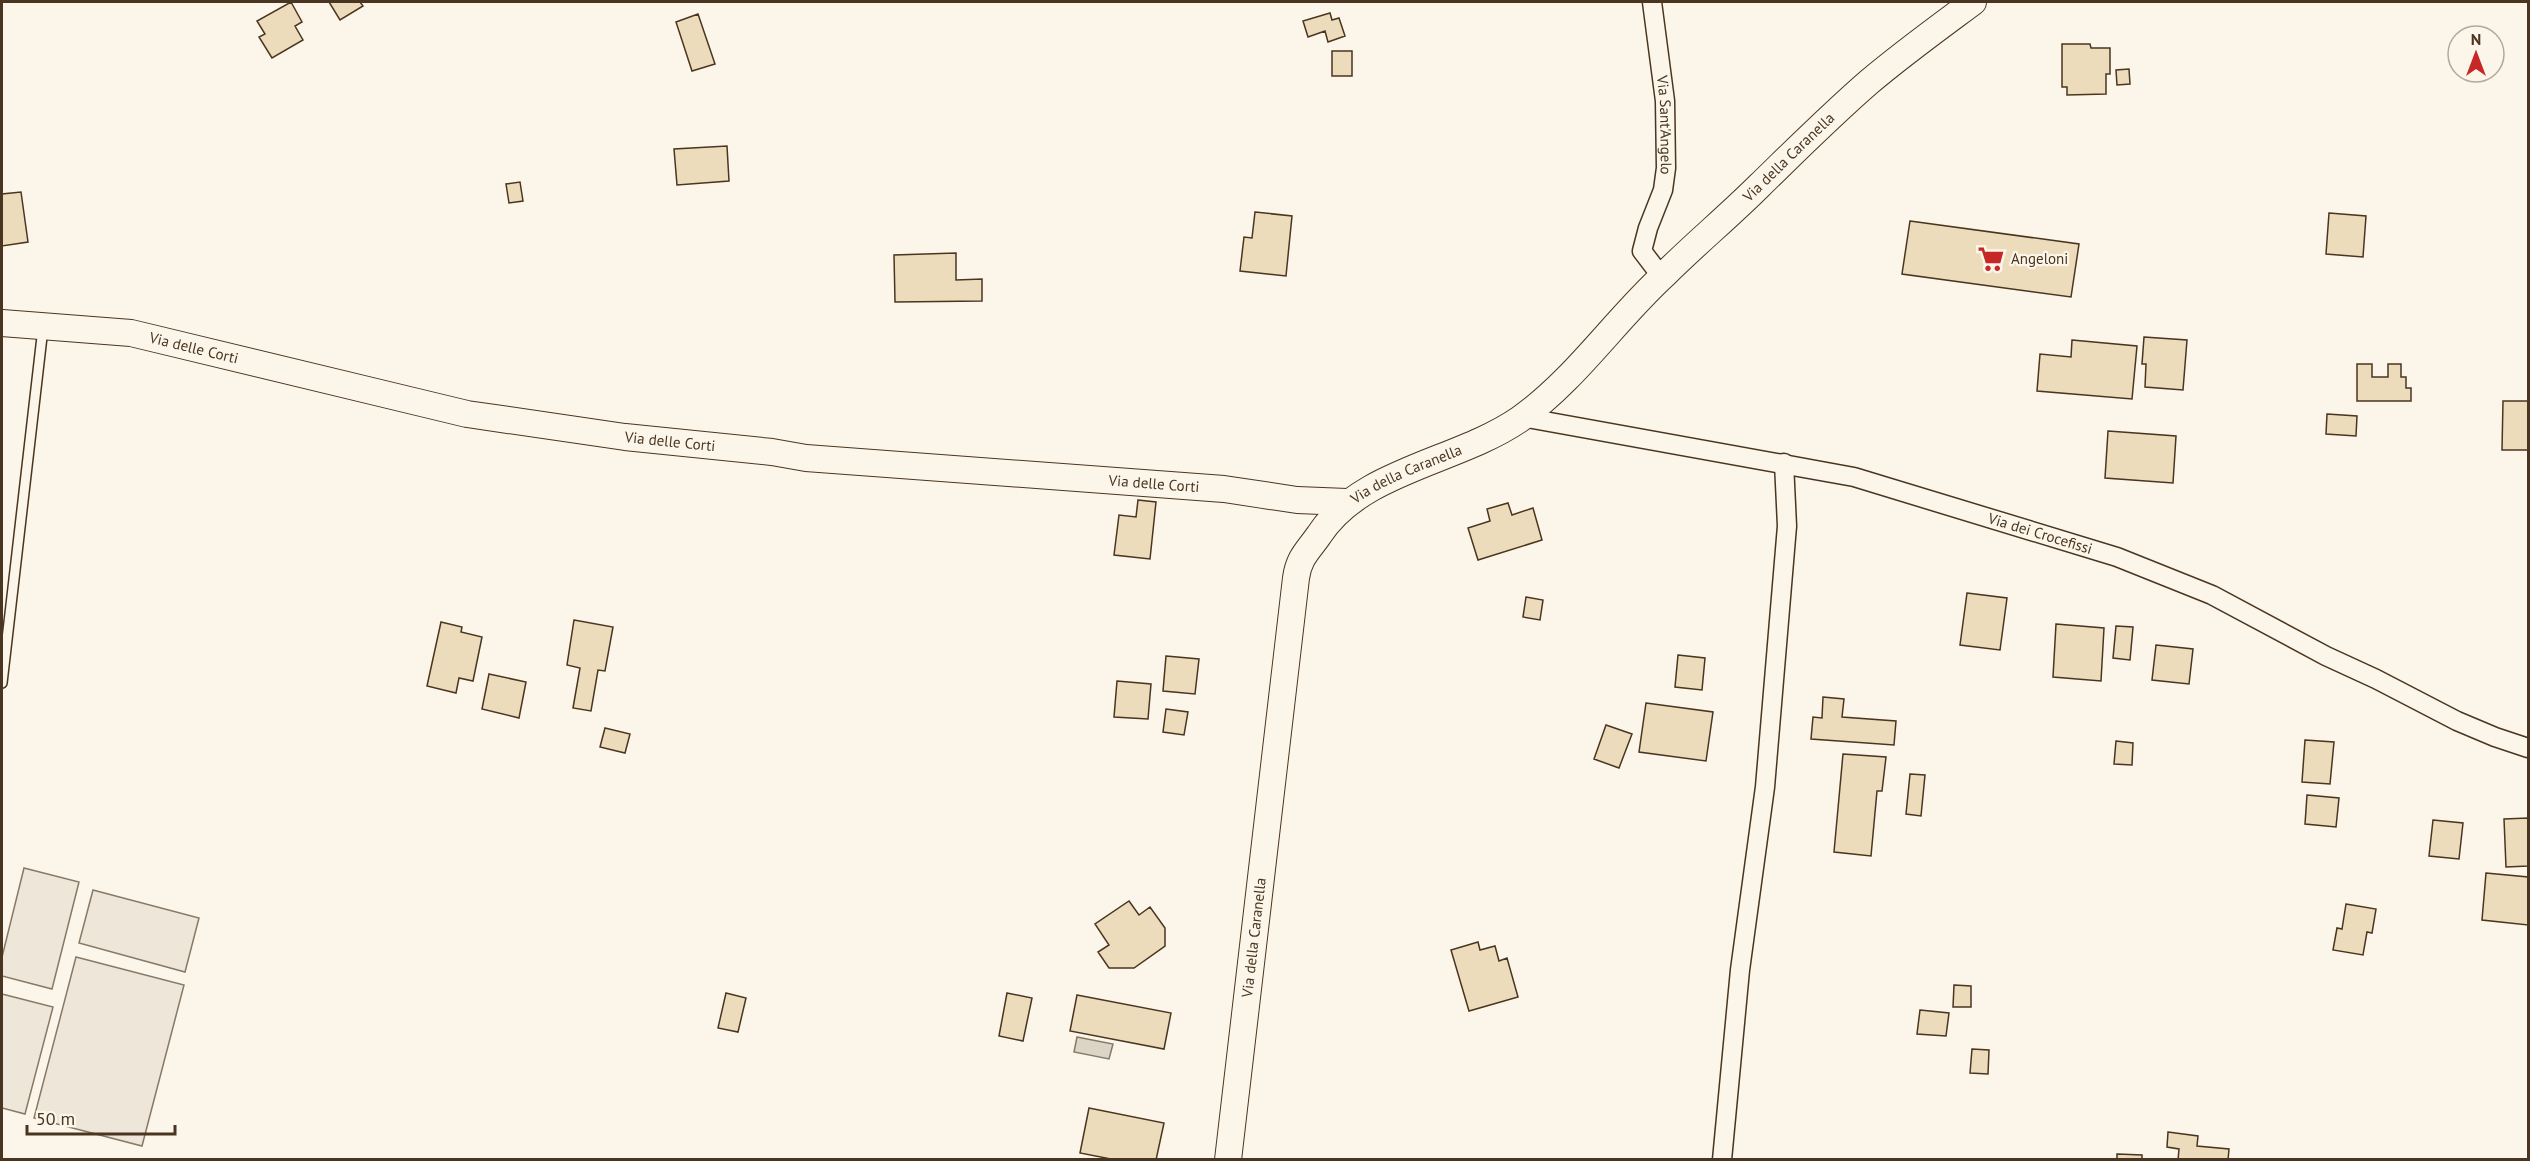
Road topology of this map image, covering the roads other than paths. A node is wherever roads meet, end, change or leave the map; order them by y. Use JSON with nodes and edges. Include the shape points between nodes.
{"nodes":[{"id":1,"x":1652,"y":2,"type":"edge"},
{"id":2,"x":1973,"y":2,"type":"edge"},
{"id":3,"x":1662,"y":276,"type":"junction"},
{"id":4,"x":2,"y":323,"type":"edge"},
{"id":5,"x":43,"y":326,"type":"junction"},
{"id":6,"x":1522,"y":417,"type":"junction"},
{"id":7,"x":1784,"y":463,"type":"junction"},
{"id":8,"x":1347,"y":502,"type":"junction"},
{"id":9,"x":2,"y":683,"type":"edge"},
{"id":10,"x":2529,"y":748,"type":"edge"},
{"id":11,"x":1228,"y":1160,"type":"edge"},
{"id":12,"x":1722,"y":1160,"type":"edge"}],
"edges":[{"from":1,"to":3,"type":"street","name":"Via Sant'Angelo","via":[[1665,101],[1666,168],[1664,190],[1642,251]]},
{"from":2,"to":3,"type":"main road","name":"Via della Caranella","via":[[1845,103]]},
{"from":3,"to":6,"type":"main road","name":"Via della Caranella","via":[[1562,383]]},
{"from":4,"to":5,"type":"main road","name":"Via delle Corti"},
{"from":5,"to":8,"type":"main road","name":"Via delle Corti","via":[[131,333],[467,414],[625,436],[806,458]]},
{"from":5,"to":9,"type":"lane"},
{"from":6,"to":7,"type":"street","name":"Via dei Crocefissi"},
{"from":6,"to":8,"type":"main road","name":"Via della Caranella","via":[[1499,433],[1386,481]]},
{"from":7,"to":10,"type":"street","name":"Via dei Crocefissi","via":[[1922,496],[2144,566],[2235,607],[2457,721]]},
{"from":7,"to":12,"type":"street","via":[[1787,526],[1765,787],[1740,970]]},
{"from":8,"to":11,"type":"main road","name":"Via della Caranella","via":[[1307,548],[1296,578]]}]}
